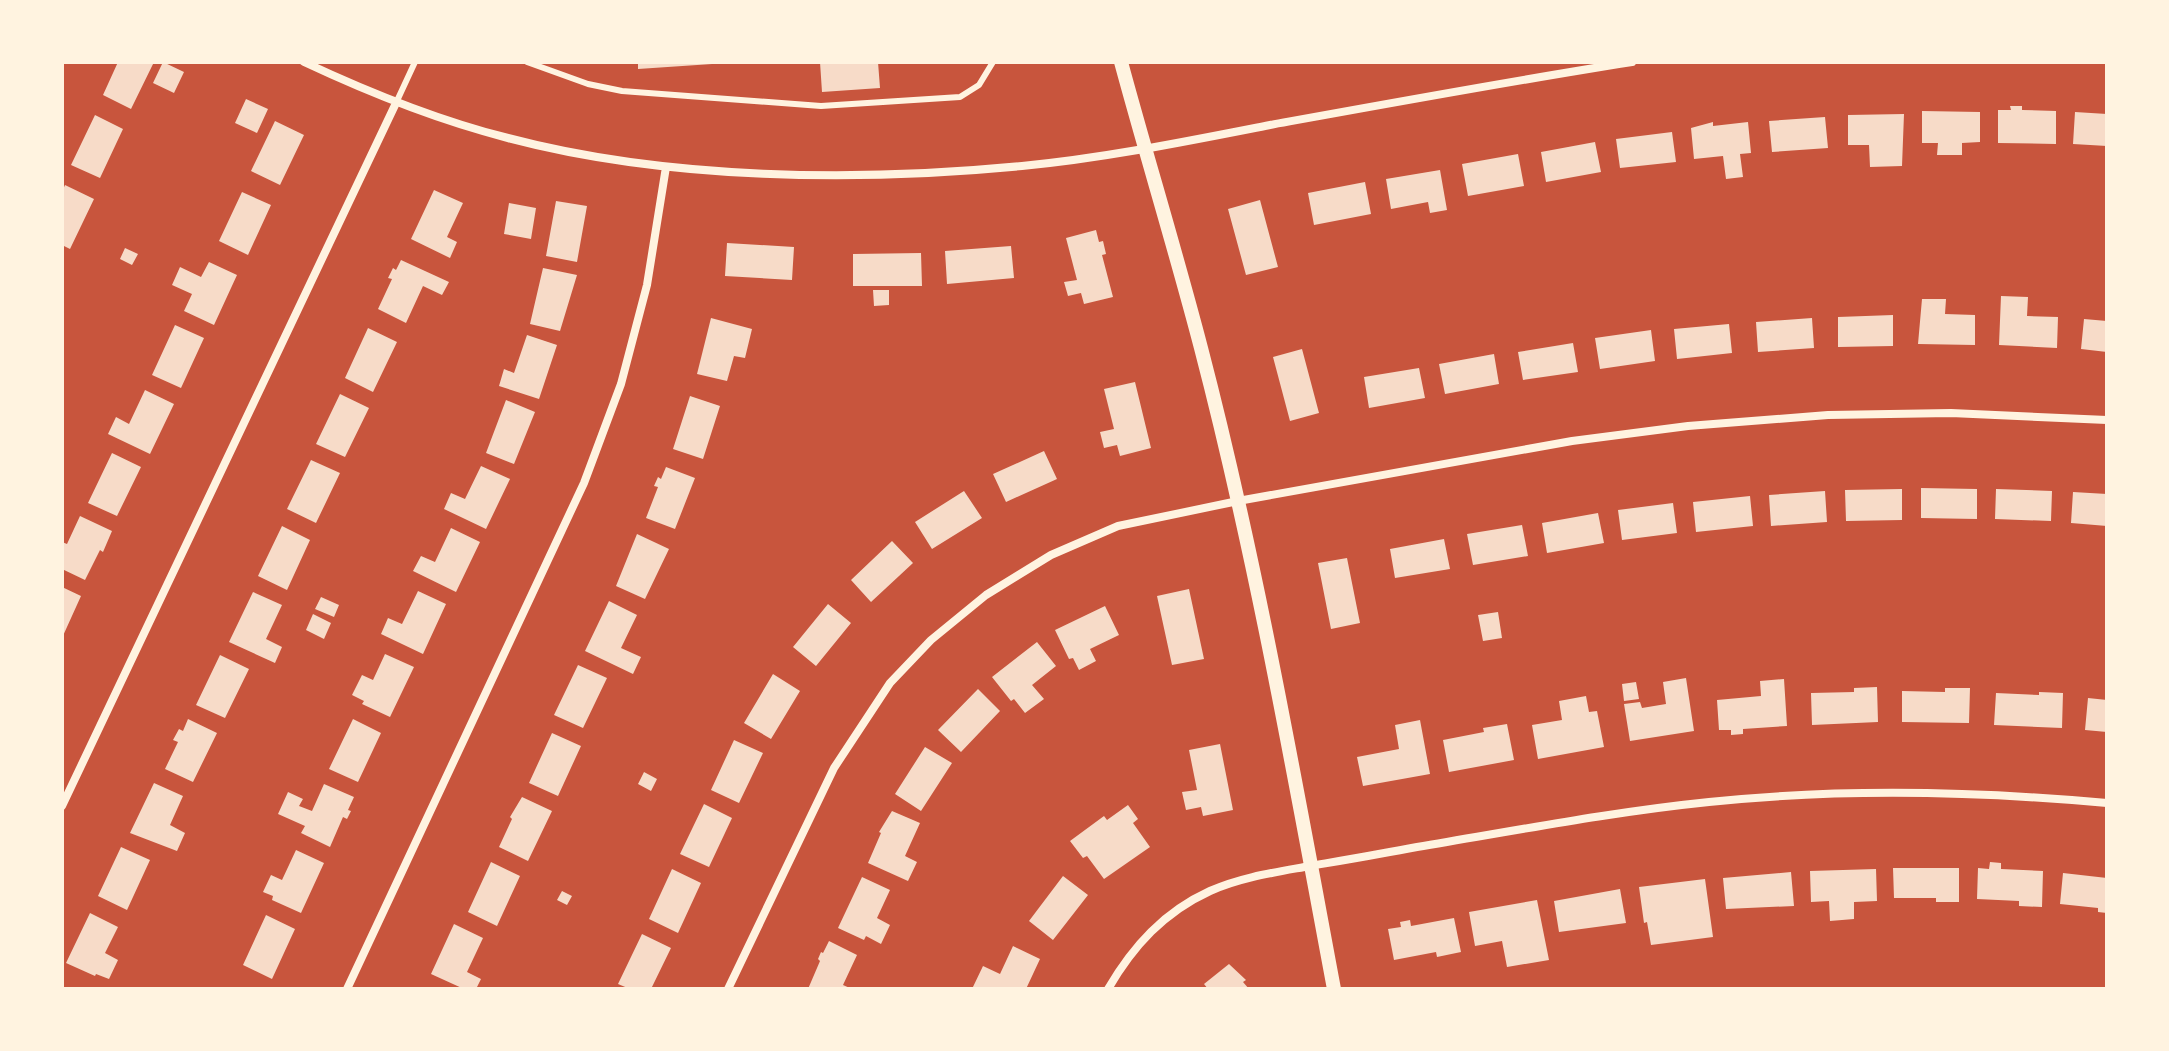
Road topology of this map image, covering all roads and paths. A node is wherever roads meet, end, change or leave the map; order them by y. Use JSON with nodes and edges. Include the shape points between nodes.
{"nodes":[{"id":1,"x":304,"y":62,"type":"edge"},
{"id":2,"x":415,"y":62,"type":"edge"},
{"id":3,"x":527,"y":62,"type":"edge"},
{"id":4,"x":993,"y":62,"type":"edge"},
{"id":5,"x":1121,"y":62,"type":"edge"},
{"id":6,"x":1632,"y":62,"type":"edge"},
{"id":7,"x":396,"y":103,"type":"junction"},
{"id":8,"x":1146,"y":148,"type":"junction"},
{"id":9,"x":666,"y":167,"type":"junction"},
{"id":10,"x":2107,"y":420,"type":"edge"},
{"id":11,"x":1238,"y":501,"type":"junction"},
{"id":12,"x":2107,"y":803,"type":"edge"},
{"id":13,"x":62,"y":806,"type":"edge"},
{"id":14,"x":1311,"y":866,"type":"junction"},
{"id":15,"x":347,"y":989,"type":"edge"},
{"id":16,"x":728,"y":989,"type":"edge"},
{"id":17,"x":1108,"y":989,"type":"edge"},
{"id":18,"x":1334,"y":989,"type":"edge"}],
"edges":[{"from":1,"to":7,"type":"street"},
{"from":2,"to":7,"type":"lane"},
{"from":3,"to":4,"type":"lane","via":[[622,91],[821,106],[960,97],[979,85]]},
{"from":5,"to":8,"type":"street"},
{"from":6,"to":8,"type":"street"},
{"from":7,"to":9,"type":"street","via":[[507,138]]},
{"from":7,"to":13,"type":"street"},
{"from":8,"to":9,"type":"street","via":[[943,173]]},
{"from":8,"to":11,"type":"street"},
{"from":9,"to":15,"type":"street","via":[[647,285],[621,384],[584,483]]},
{"from":10,"to":11,"type":"street","via":[[1951,413],[1828,415],[1688,426],[1572,441]]},
{"from":11,"to":14,"type":"street"},
{"from":11,"to":16,"type":"street","via":[[1118,526],[1051,555],[986,595],[931,640],[890,683],[834,768]]},
{"from":12,"to":14,"type":"street","via":[[1920,791],[1711,802],[1604,815]]},
{"from":14,"to":17,"type":"street","via":[[1235,882],[1186,903],[1140,941]]},
{"from":14,"to":18,"type":"street"}]}
